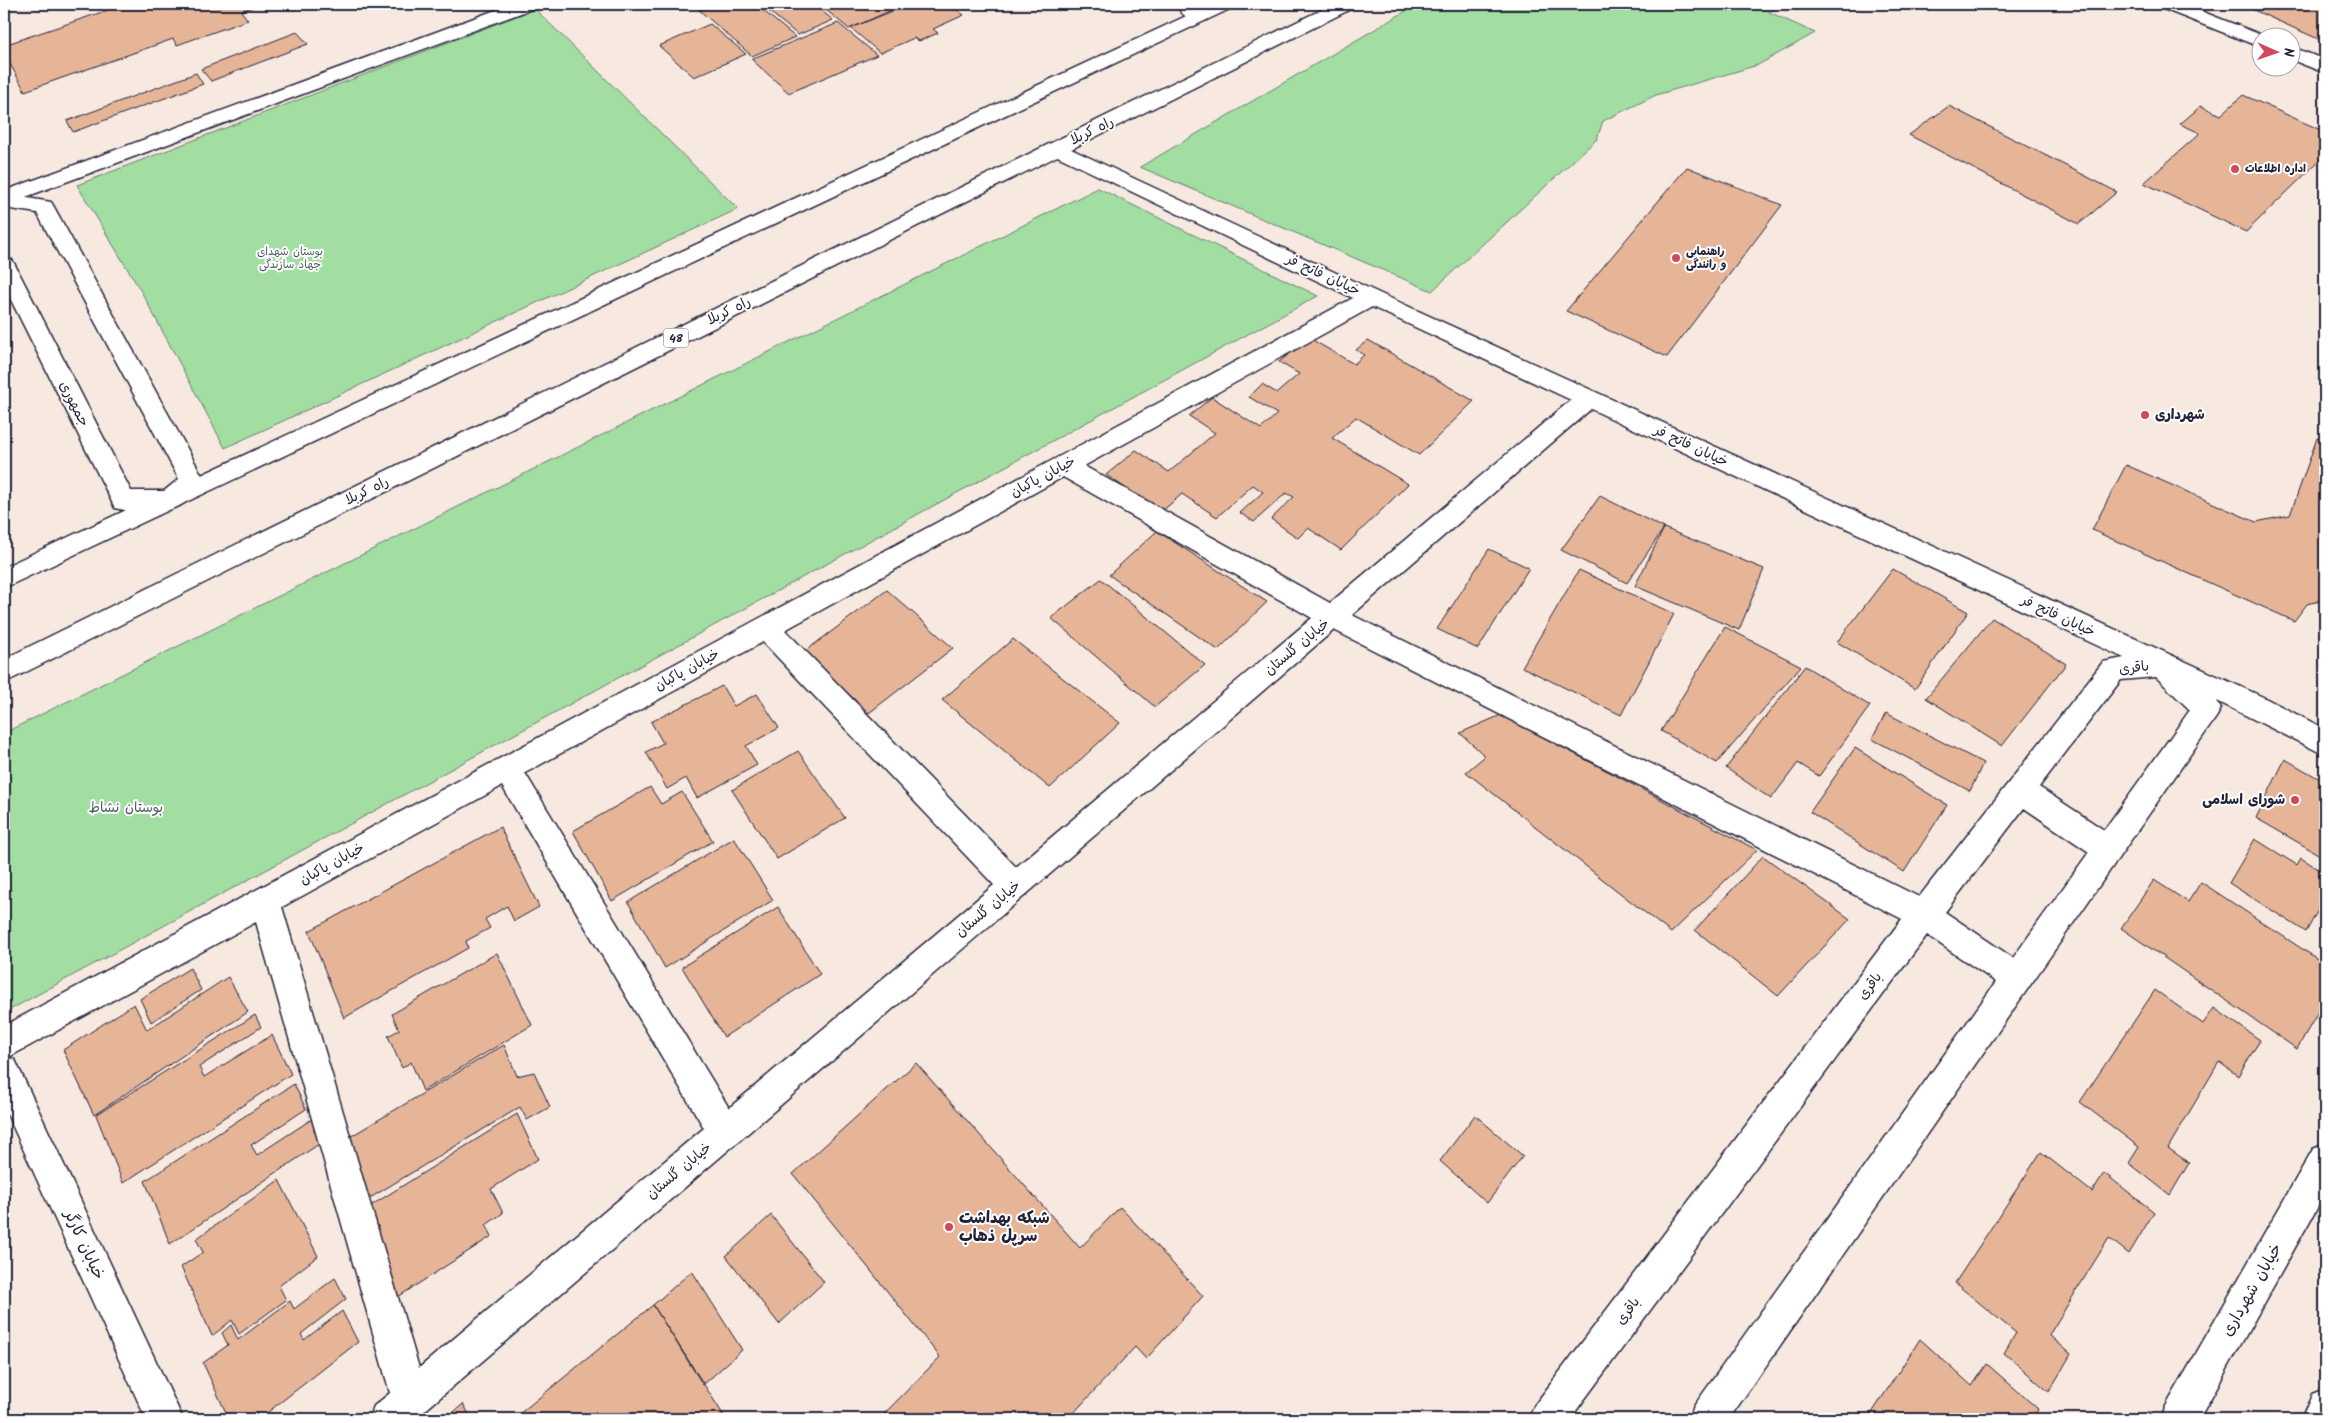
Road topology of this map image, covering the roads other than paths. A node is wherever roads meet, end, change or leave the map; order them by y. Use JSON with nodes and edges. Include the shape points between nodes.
{"nodes":[{"id":1,"x":528,"y":4,"type":"edge"},
{"id":2,"x":1226,"y":4,"type":"edge"},
{"id":3,"x":1347,"y":4,"type":"edge"},
{"id":4,"x":2167,"y":4,"type":"edge"},
{"id":5,"x":1191,"y":10,"type":"edge"},
{"id":6,"x":2252,"y":37,"type":"edge"},
{"id":7,"x":2302,"y":57,"type":"edge"},
{"id":8,"x":2325,"y":67,"type":"edge"},
{"id":9,"x":1056,"y":148,"type":"junction"},
{"id":10,"x":4,"y":199,"type":"edge"},
{"id":11,"x":4,"y":266,"type":"edge"},
{"id":12,"x":1371,"y":298,"type":"junction"},
{"id":13,"x":1588,"y":398,"type":"junction"},
{"id":14,"x":1064,"y":466,"type":"junction"},
{"id":15,"x":170,"y":500,"type":"junction"},
{"id":16,"x":4,"y":578,"type":"edge"},
{"id":17,"x":1332,"y":617,"type":"junction"},
{"id":18,"x":766,"y":628,"type":"junction"},
{"id":19,"x":2162,"y":665,"type":"junction"},
{"id":20,"x":4,"y":672,"type":"edge"},
{"id":21,"x":2325,"y":743,"type":"edge"},
{"id":22,"x":507,"y":768,"type":"junction"},
{"id":23,"x":2020,"y":790,"type":"junction"},
{"id":24,"x":2108,"y":850,"type":"junction"},
{"id":25,"x":1015,"y":886,"type":"junction"},
{"id":26,"x":265,"y":901,"type":"junction"},
{"id":27,"x":1924,"y":915,"type":"junction"},
{"id":28,"x":2017,"y":979,"type":"junction"},
{"id":29,"x":4,"y":1043,"type":"edge"},
{"id":30,"x":4,"y":1071,"type":"edge"},
{"id":31,"x":725,"y":1132,"type":"junction"},
{"id":32,"x":2325,"y":1161,"type":"edge"},
{"id":33,"x":2325,"y":1407,"type":"edge"},
{"id":34,"x":399,"y":1410,"type":"edge"},
{"id":35,"x":165,"y":1419,"type":"edge"},
{"id":36,"x":1547,"y":1419,"type":"edge"},
{"id":37,"x":1707,"y":1419,"type":"edge"},
{"id":38,"x":2179,"y":1419,"type":"edge"},
{"id":39,"x":2319,"y":1419,"type":"edge"}],
"edges":[{"from":1,"to":10,"type":"street"},
{"from":2,"to":5,"type":"street"},
{"from":3,"to":9,"type":"street","name":"راه کربلا","number":"48"},
{"from":4,"to":6,"type":"street"},
{"from":5,"to":15,"type":"street"},
{"from":7,"to":8,"type":"street"},
{"from":9,"to":12,"type":"street","name":"خیابان فاتح فر"},
{"from":9,"to":20,"type":"street","name":"راه کربلا","number":"48"},
{"from":10,"to":15,"type":"street","via":[[44,207],[193,481]]},
{"from":11,"to":15,"type":"street","name":"جمهوری","via":[[124,501]]},
{"from":12,"to":13,"type":"street","name":"خیابان فاتح فر"},
{"from":12,"to":14,"type":"street","name":"خیابان پاکبان"},
{"from":13,"to":17,"type":"street","name":"خیابان گلستان"},
{"from":13,"to":19,"type":"street","name":"خیابان فاتح فر"},
{"from":14,"to":17,"type":"street"},
{"from":14,"to":18,"type":"street","name":"خیابان پاکبان"},
{"from":15,"to":16,"type":"street"},
{"from":17,"to":25,"type":"street","name":"خیابان گلستان"},
{"from":17,"to":27,"type":"street"},
{"from":18,"to":22,"type":"street","name":"خیابان پاکبان"},
{"from":18,"to":25,"type":"street"},
{"from":19,"to":21,"type":"street","name":"خیابان فاتح فر","via":[[2253,705]]},
{"from":19,"to":23,"type":"street","name":"باقری","via":[[2113,670]]},
{"from":19,"to":24,"type":"street","name":"باقری","via":[[2207,708]]},
{"from":22,"to":26,"type":"street","name":"خیابان پاکبان"},
{"from":22,"to":31,"type":"street"},
{"from":23,"to":24,"type":"street"},
{"from":23,"to":27,"type":"street","name":"باقری"},
{"from":24,"to":28,"type":"street","name":"باقری"},
{"from":25,"to":31,"type":"street","name":"خیابان گلستان"},
{"from":26,"to":29,"type":"street","name":"خیابان پاکبان"},
{"from":26,"to":34,"type":"street"},
{"from":27,"to":28,"type":"street"},
{"from":27,"to":36,"type":"street","name":"باقری"},
{"from":28,"to":37,"type":"street","name":"باقری"},
{"from":30,"to":35,"type":"street","name":"خیابان کارگر"},
{"from":31,"to":34,"type":"street","name":"خیابان گلستان"},
{"from":32,"to":38,"type":"street","name":"خیابان شهرداری"},
{"from":33,"to":39,"type":"street"}]}
